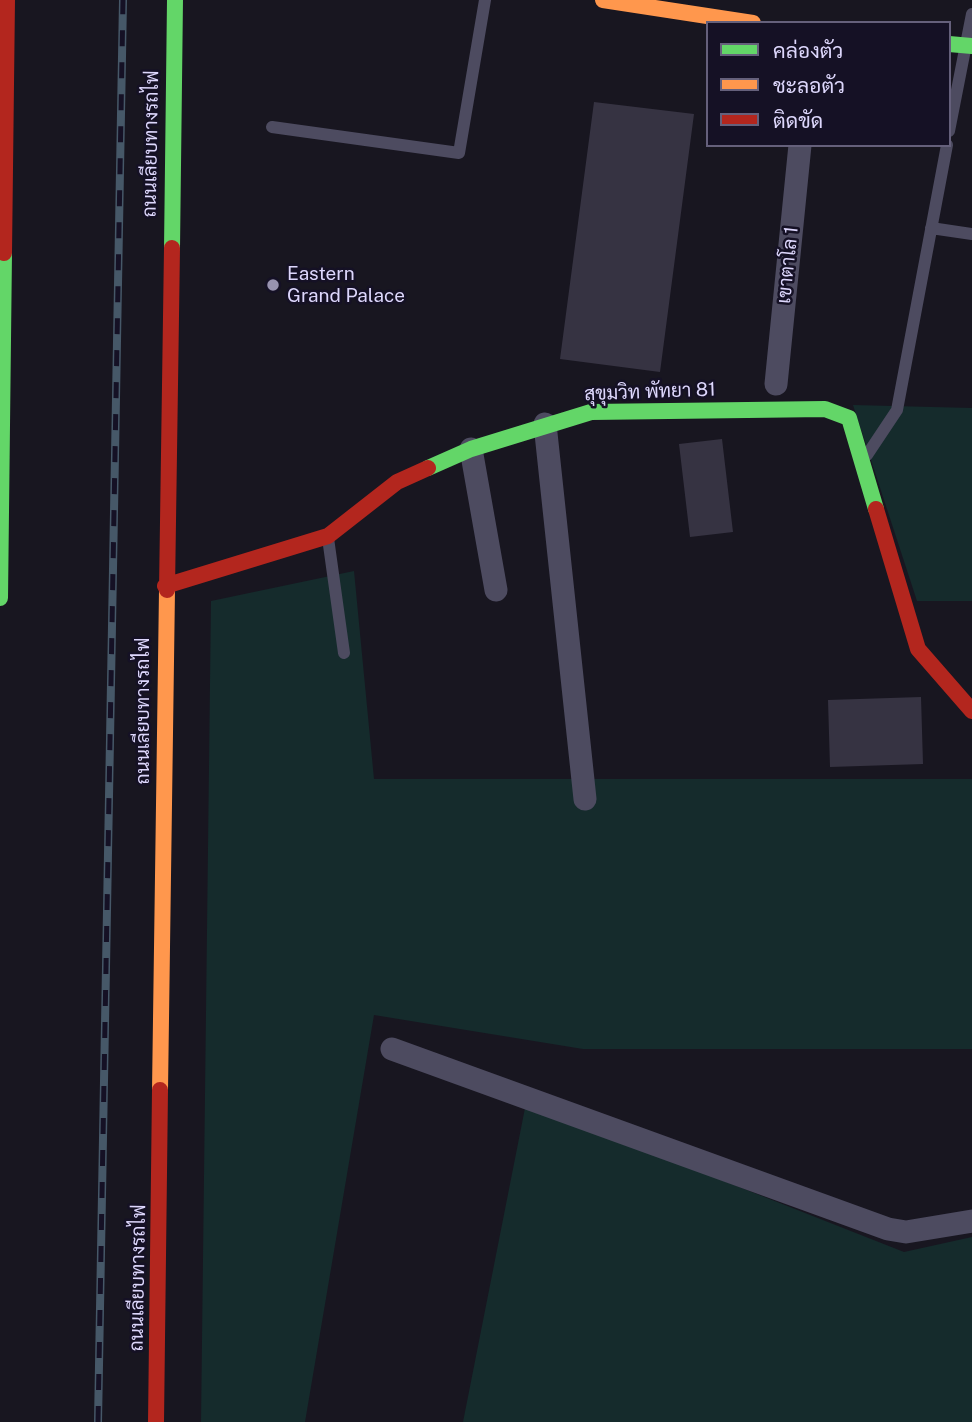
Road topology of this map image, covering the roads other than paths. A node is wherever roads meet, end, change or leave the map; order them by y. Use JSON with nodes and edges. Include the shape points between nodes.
{"nodes":[{"id":1,"x":7,"y":0,"type":"edge"},
{"id":2,"x":175,"y":0,"type":"edge"},
{"id":3,"x":485,"y":0,"type":"edge"},
{"id":4,"x":603,"y":0,"type":"edge"},
{"id":5,"x":713,"y":9,"type":"edge"},
{"id":6,"x":972,"y":14,"type":"edge"},
{"id":7,"x":747,"y":21,"type":"edge"},
{"id":8,"x":962,"y":45,"type":"edge"},
{"id":9,"x":951,"y":118,"type":"edge"},
{"id":10,"x":272,"y":127,"type":"dead end"},
{"id":11,"x":800,"y":147,"type":"edge"},
{"id":12,"x":947,"y":147,"type":"edge"},
{"id":13,"x":931,"y":228,"type":"junction"},
{"id":14,"x":972,"y":234,"type":"edge"},
{"id":15,"x":776,"y":384,"type":"dead end"},
{"id":16,"x":545,"y":425,"type":"junction"},
{"id":17,"x":471,"y":449,"type":"junction"},
{"id":18,"x":863,"y":462,"type":"junction"},
{"id":19,"x":328,"y":536,"type":"junction"},
{"id":20,"x":1,"y":545,"type":"edge"},
{"id":21,"x":165,"y":586,"type":"junction"},
{"id":22,"x":496,"y":590,"type":"dead end"},
{"id":23,"x":0,"y":598,"type":"edge"},
{"id":24,"x":344,"y":653,"type":"dead end"},
{"id":25,"x":972,"y":711,"type":"edge"},
{"id":26,"x":585,"y":799,"type":"dead end"},
{"id":27,"x":392,"y":1049,"type":"dead end"},
{"id":28,"x":972,"y":1221,"type":"edge"},
{"id":29,"x":156,"y":1422,"type":"edge"}],
"edges":[{"from":1,"to":20,"type":"street"},
{"from":2,"to":21,"type":"street","name":"ถนนเลียบทางรถไฟ"},
{"from":3,"to":10,"type":"lane","via":[[459,153]]},
{"from":4,"to":5,"type":"street"},
{"from":5,"to":7,"type":"street"},
{"from":6,"to":8,"type":"lane"},
{"from":8,"to":9,"type":"lane"},
{"from":11,"to":15,"type":"street","name":"เขาตาโล 1"},
{"from":12,"to":13,"type":"lane"},
{"from":13,"to":14,"type":"lane"},
{"from":13,"to":18,"type":"lane","via":[[897,410]]},
{"from":16,"to":17,"type":"street","name":"สุขุมวิท พัทยา 81"},
{"from":16,"to":18,"type":"street","name":"สุขุมวิท พัทยา 81","via":[[591,412],[825,409],[849,418]]},
{"from":16,"to":26,"type":"street"},
{"from":17,"to":19,"type":"street","name":"สุขุมวิท พัทยา 81","via":[[397,482]]},
{"from":17,"to":22,"type":"street"},
{"from":18,"to":25,"type":"street","name":"สุขุมวิท พัทยา 81","via":[[918,649]]},
{"from":19,"to":21,"type":"street","name":"สุขุมวิท พัทยา 81"},
{"from":19,"to":24,"type":"lane"},
{"from":20,"to":23,"type":"street"},
{"from":21,"to":29,"type":"street","name":"ถนนเลียบทางรถไฟ"},
{"from":27,"to":28,"type":"street","via":[[888,1229],[906,1232]]}]}
